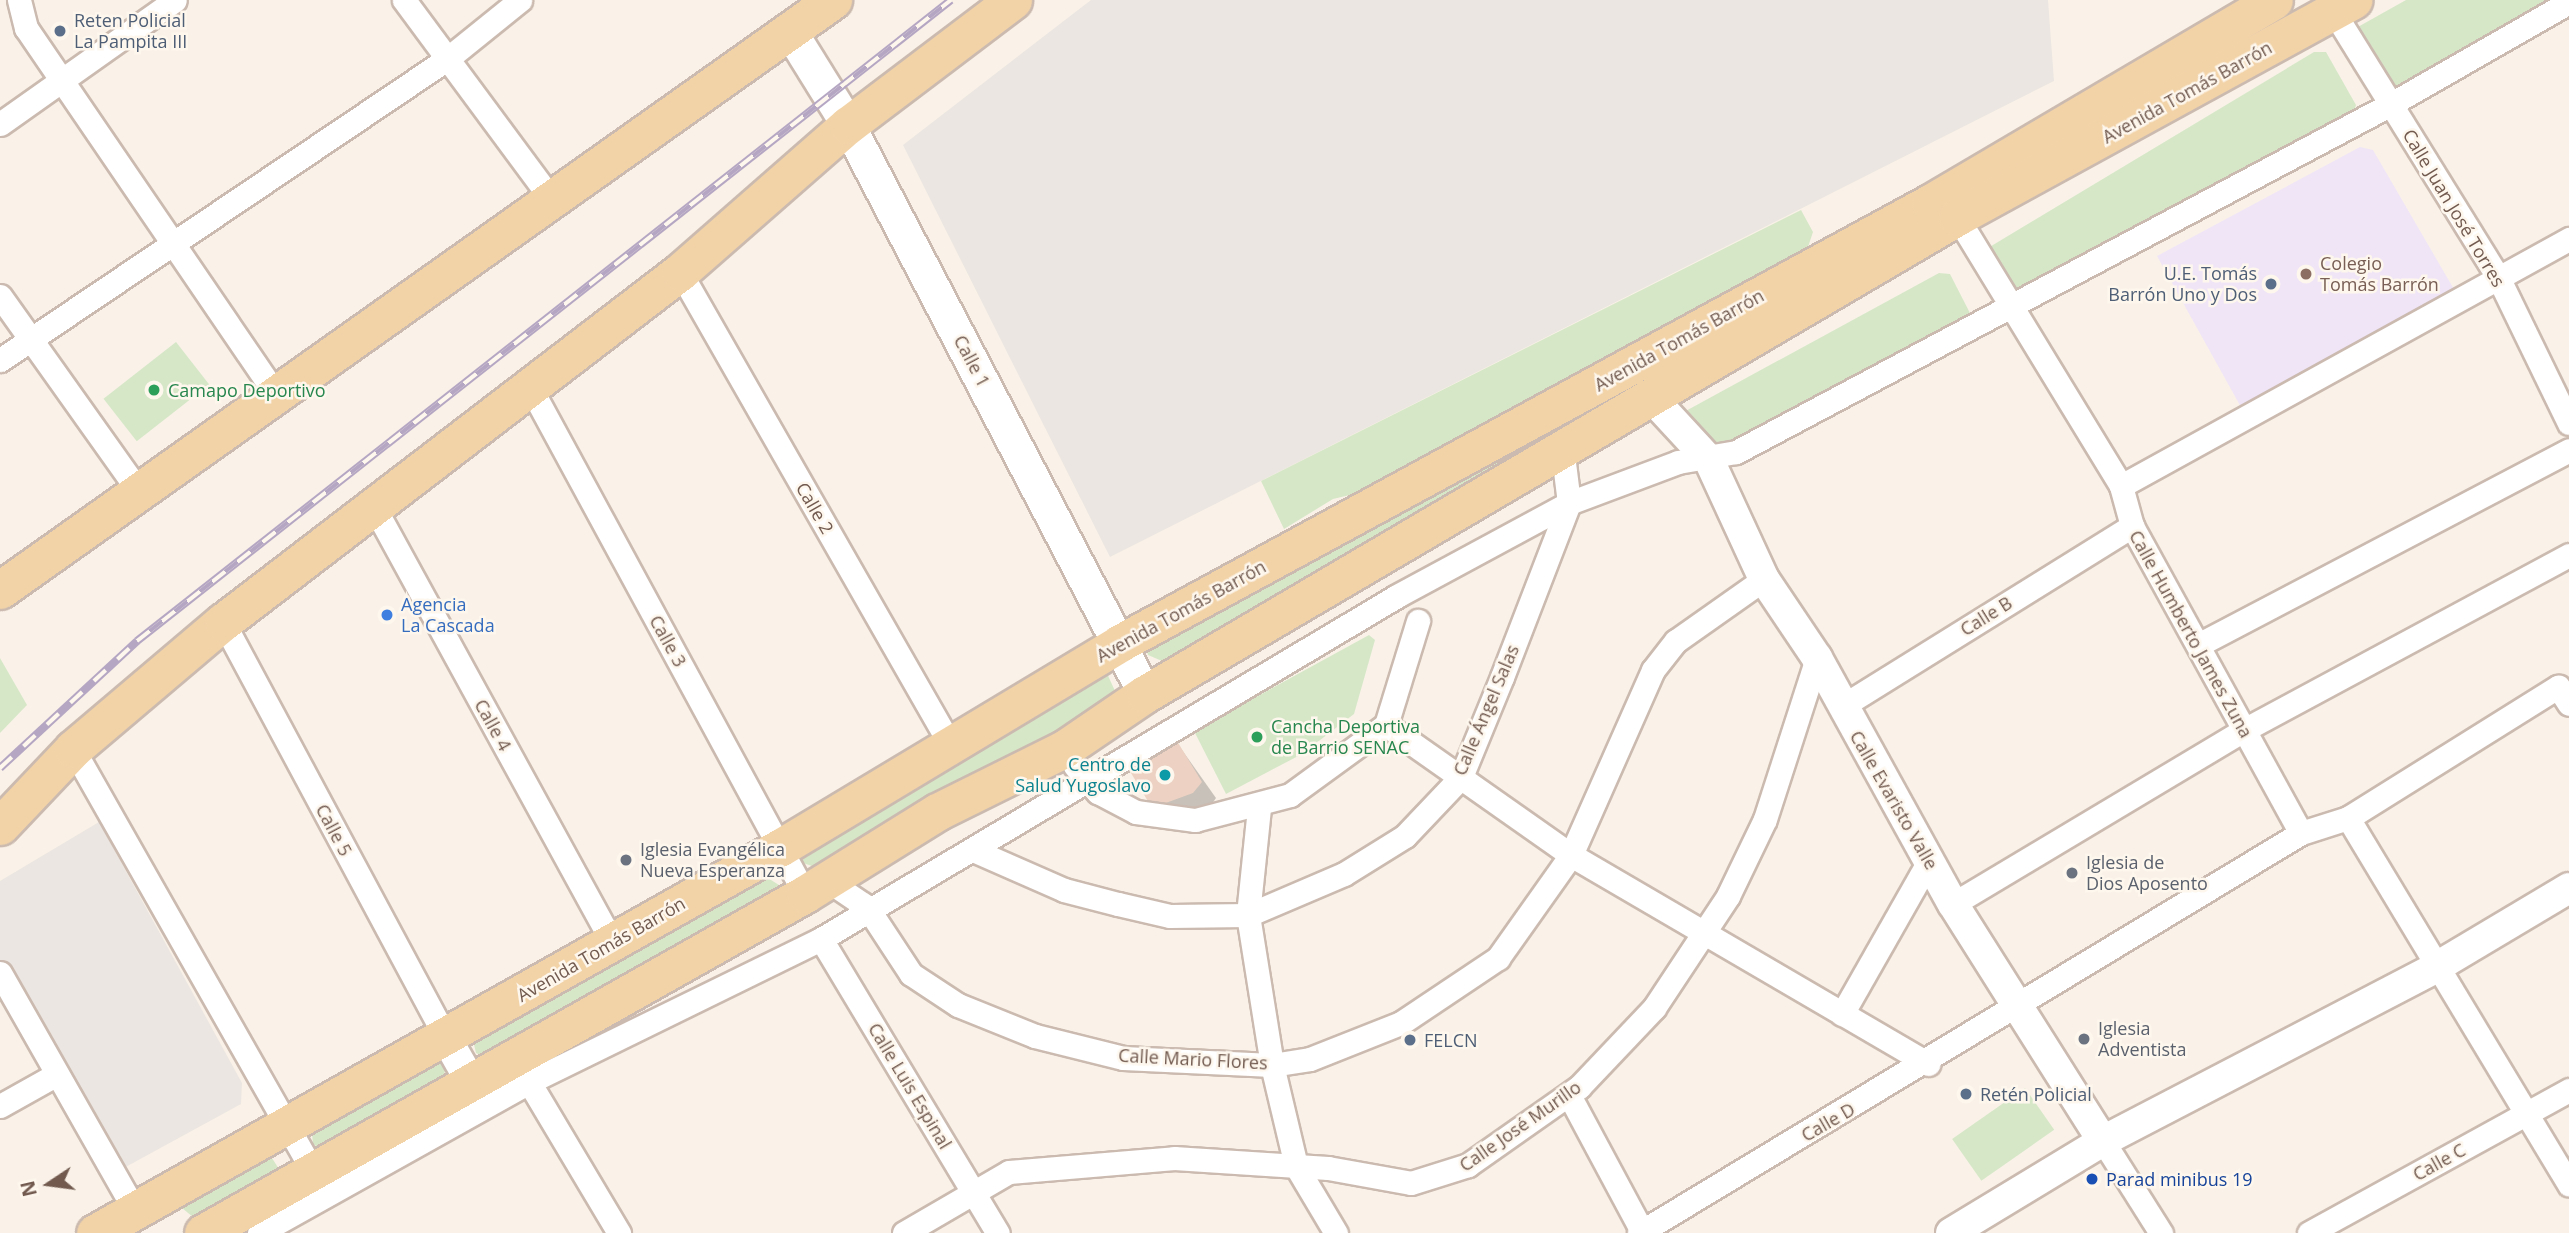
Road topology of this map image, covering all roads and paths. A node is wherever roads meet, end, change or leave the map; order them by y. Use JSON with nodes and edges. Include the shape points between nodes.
{"nodes":[{"id":1,"x":19,"y":0,"type":"edge"},
{"id":2,"x":175,"y":0,"type":"edge"},
{"id":3,"x":404,"y":0,"type":"edge"},
{"id":4,"x":520,"y":0,"type":"edge"},
{"id":5,"x":1013,"y":0,"type":"edge"},
{"id":6,"x":2271,"y":1,"type":"edge"},
{"id":7,"x":2569,"y":2,"type":"edge"},
{"id":8,"x":2337,"y":4,"type":"edge"},
{"id":9,"x":809,"y":13,"type":"edge"},
{"id":10,"x":2288,"y":37,"type":"junction"},
{"id":11,"x":447,"y":59,"type":"junction"},
{"id":12,"x":63,"y":84,"type":"junction"},
{"id":13,"x":2391,"y":104,"type":"junction"},
{"id":14,"x":0,"y":124,"type":"edge"},
{"id":15,"x":848,"y":125,"type":"junction"},
{"id":16,"x":550,"y":197,"type":"junction"},
{"id":17,"x":1957,"y":217,"type":"junction"},
{"id":18,"x":174,"y":238,"type":"junction"},
{"id":19,"x":2569,"y":239,"type":"edge"},
{"id":20,"x":680,"y":272,"type":"junction"},
{"id":21,"x":2499,"y":279,"type":"junction"},
{"id":22,"x":0,"y":296,"type":"edge"},
{"id":23,"x":2015,"y":306,"type":"junction"},
{"id":24,"x":31,"y":339,"type":"junction"},
{"id":25,"x":0,"y":360,"type":"edge"},
{"id":26,"x":1640,"y":381,"type":"junction"},
{"id":27,"x":530,"y":387,"type":"junction"},
{"id":28,"x":274,"y":391,"type":"junction"},
{"id":29,"x":2567,"y":413,"type":"edge"},
{"id":30,"x":1562,"y":447,"type":"junction"},
{"id":31,"x":2569,"y":450,"type":"edge"},
{"id":32,"x":1709,"y":460,"type":"junction"},
{"id":33,"x":2121,"y":486,"type":"junction"},
{"id":34,"x":138,"y":490,"type":"junction"},
{"id":35,"x":1569,"y":503,"type":"junction"},
{"id":36,"x":373,"y":508,"type":"junction"},
{"id":37,"x":2132,"y":526,"type":"junction"},
{"id":38,"x":2569,"y":555,"type":"edge"},
{"id":39,"x":1765,"y":579,"type":"junction"},
{"id":40,"x":0,"y":590,"type":"edge"},
{"id":41,"x":1418,"y":621,"type":"dead end"},
{"id":42,"x":223,"y":622,"type":"junction"},
{"id":43,"x":1120,"y":643,"type":"junction"},
{"id":44,"x":2198,"y":645,"type":"junction"},
{"id":45,"x":1817,"y":658,"type":"junction"},
{"id":46,"x":1145,"y":694,"type":"junction"},
{"id":47,"x":2569,"y":704,"type":"edge"},
{"id":48,"x":1841,"y":707,"type":"junction"},
{"id":49,"x":1385,"y":725,"type":"junction"},
{"id":50,"x":2244,"y":730,"type":"junction"},
{"id":51,"x":950,"y":744,"type":"junction"},
{"id":52,"x":73,"y":749,"type":"junction"},
{"id":53,"x":1064,"y":749,"type":"junction"},
{"id":54,"x":1461,"y":777,"type":"junction"},
{"id":55,"x":1084,"y":779,"type":"junction"},
{"id":56,"x":1259,"y":808,"type":"junction"},
{"id":57,"x":2348,"y":818,"type":"junction"},
{"id":58,"x":0,"y":826,"type":"edge"},
{"id":59,"x":2301,"y":833,"type":"junction"},
{"id":60,"x":780,"y":847,"type":"junction"},
{"id":61,"x":973,"y":850,"type":"junction"},
{"id":62,"x":1571,"y":855,"type":"junction"},
{"id":63,"x":1929,"y":861,"type":"junction"},
{"id":64,"x":816,"y":887,"type":"junction"},
{"id":65,"x":2569,"y":888,"type":"edge"},
{"id":66,"x":1953,"y":904,"type":"junction"},
{"id":67,"x":867,"y":906,"type":"junction"},
{"id":68,"x":1248,"y":915,"type":"junction"},
{"id":69,"x":1703,"y":933,"type":"junction"},
{"id":70,"x":821,"y":939,"type":"junction"},
{"id":71,"x":612,"y":942,"type":"junction"},
{"id":72,"x":2435,"y":968,"type":"junction"},
{"id":73,"x":0,"y":973,"type":"edge"},
{"id":74,"x":2015,"y":1007,"type":"junction"},
{"id":75,"x":1842,"y":1014,"type":"junction"},
{"id":76,"x":446,"y":1038,"type":"junction"},
{"id":77,"x":1928,"y":1064,"type":"junction"},
{"id":78,"x":1272,"y":1065,"type":"junction"},
{"id":79,"x":57,"y":1074,"type":"junction"},
{"id":80,"x":501,"y":1077,"type":"junction"},
{"id":81,"x":2569,"y":1090,"type":"edge"},
{"id":82,"x":1569,"y":1095,"type":"junction"},
{"id":83,"x":0,"y":1106,"type":"edge"},
{"id":84,"x":2526,"y":1114,"type":"junction"},
{"id":85,"x":285,"y":1124,"type":"junction"},
{"id":86,"x":2103,"y":1141,"type":"junction"},
{"id":87,"x":1296,"y":1166,"type":"junction"},
{"id":88,"x":312,"y":1170,"type":"junction"},
{"id":89,"x":2569,"y":1185,"type":"edge"},
{"id":90,"x":972,"y":1190,"type":"junction"},
{"id":91,"x":143,"y":1222,"type":"edge"},
{"id":92,"x":211,"y":1231,"type":"edge"},
{"id":93,"x":1641,"y":1232,"type":"edge"},
{"id":94,"x":95,"y":1233,"type":"edge"},
{"id":95,"x":259,"y":1233,"type":"edge"},
{"id":96,"x":619,"y":1233,"type":"edge"},
{"id":97,"x":904,"y":1233,"type":"edge"},
{"id":98,"x":998,"y":1233,"type":"edge"},
{"id":99,"x":1336,"y":1233,"type":"edge"},
{"id":100,"x":1951,"y":1233,"type":"edge"},
{"id":101,"x":2161,"y":1233,"type":"edge"},
{"id":102,"x":2309,"y":1233,"type":"edge"}],
"edges":[{"from":1,"to":12,"type":"street","via":[[26,28]]},
{"from":2,"to":12,"type":"street"},
{"from":3,"to":11,"type":"street"},
{"from":4,"to":11,"type":"street"},
{"from":5,"to":15,"type":"main road"},
{"from":6,"to":10,"type":"main road"},
{"from":6,"to":26,"type":"main road","name":"Avenida Tomás Barrón","via":[[1930,202]]},
{"from":7,"to":13,"type":"street"},
{"from":8,"to":10,"type":"main road","name":"Avenida Tomás Barrón"},
{"from":8,"to":13,"type":"street","name":"Calle Juan José Torres"},
{"from":9,"to":15,"type":"main road","name":"Calle 1"},
{"from":9,"to":16,"type":"main road"},
{"from":10,"to":17,"type":"main road","name":"Avenida Tomás Barrón"},
{"from":11,"to":16,"type":"street"},
{"from":11,"to":18,"type":"street"},
{"from":12,"to":14,"type":"street"},
{"from":12,"to":18,"type":"street"},
{"from":13,"to":21,"type":"street","name":"Calle Juan José Torres"},
{"from":13,"to":23,"type":"street"},
{"from":15,"to":20,"type":"main road"},
{"from":15,"to":43,"type":"main road","name":"Calle 1"},
{"from":16,"to":28,"type":"main road"},
{"from":17,"to":23,"type":"street","name":"Calle Humberto James Zuna"},
{"from":17,"to":26,"type":"main road","name":"Avenida Tomás Barrón"},
{"from":18,"to":24,"type":"street"},
{"from":18,"to":28,"type":"street"},
{"from":19,"to":21,"type":"street"},
{"from":20,"to":27,"type":"main road"},
{"from":20,"to":51,"type":"street","name":"Calle 2"},
{"from":21,"to":29,"type":"street","name":"Calle Juan José Torres"},
{"from":21,"to":33,"type":"street"},
{"from":22,"to":24,"type":"street"},
{"from":23,"to":32,"type":"street"},
{"from":23,"to":33,"type":"street","name":"Calle Humberto James Zuna"},
{"from":24,"to":25,"type":"street"},
{"from":24,"to":34,"type":"street"},
{"from":26,"to":30,"type":"main road","name":"Avenida Tomás Barrón"},
{"from":26,"to":32,"type":"street","name":"Calle Evaristo Valle"},
{"from":26,"to":43,"type":"main road","name":"Avenida Tomás Barrón"},
{"from":27,"to":36,"type":"main road"},
{"from":27,"to":60,"type":"street","name":"Calle 3"},
{"from":28,"to":34,"type":"main road"},
{"from":30,"to":35,"type":"street","name":"Calle Ángel Salas"},
{"from":30,"to":46,"type":"main road","name":"Avenida Tomás Barrón"},
{"from":31,"to":44,"type":"street"},
{"from":32,"to":35,"type":"street","via":[[1678,463]]},
{"from":32,"to":39,"type":"street","name":"Calle Evaristo Valle"},
{"from":33,"to":37,"type":"street","name":"Calle Humberto James Zuna"},
{"from":34,"to":40,"type":"main road"},
{"from":35,"to":54,"type":"street","name":"Calle Ángel Salas"},
{"from":35,"to":55,"type":"street"},
{"from":36,"to":42,"type":"main road"},
{"from":36,"to":71,"type":"street","name":"Calle 4"},
{"from":37,"to":44,"type":"street","name":"Calle Humberto James Zuna"},
{"from":37,"to":48,"type":"street","name":"Calle B"},
{"from":38,"to":50,"type":"street"},
{"from":39,"to":45,"type":"street","name":"Calle Evaristo Valle"},
{"from":39,"to":62,"type":"street","name":"Calle Mario Flores","via":[[1676,641],[1653,670]]},
{"from":41,"to":49,"type":"street"},
{"from":42,"to":52,"type":"main road"},
{"from":42,"to":76,"type":"street","name":"Calle 5"},
{"from":43,"to":46,"type":"main road","name":"Calle 1"},
{"from":43,"to":51,"type":"main road","name":"Avenida Tomás Barrón"},
{"from":44,"to":50,"type":"street","name":"Calle Humberto James Zuna"},
{"from":45,"to":48,"type":"street","name":"Calle Evaristo Valle"},
{"from":45,"to":69,"type":"street","name":"Calle José Murillo","via":[[1765,819]]},
{"from":46,"to":53,"type":"main road","name":"Avenida Tomás Barrón"},
{"from":47,"to":57,"type":"street","name":"Calle D","via":[[2558,687]]},
{"from":48,"to":63,"type":"street","name":"Calle Evaristo Valle"},
{"from":49,"to":54,"type":"street"},
{"from":49,"to":56,"type":"street","via":[[1331,770]]},
{"from":50,"to":59,"type":"street","name":"Calle Humberto James Zuna"},
{"from":50,"to":66,"type":"street"},
{"from":51,"to":60,"type":"main road","name":"Avenida Tomás Barrón"},
{"from":52,"to":58,"type":"main road"},
{"from":52,"to":85,"type":"street"},
{"from":53,"to":55,"type":"street"},
{"from":53,"to":64,"type":"main road","name":"Avenida Tomás Barrón","via":[[937,812]]},
{"from":54,"to":62,"type":"street"},
{"from":54,"to":68,"type":"street","name":"Calle Ángel Salas","via":[[1405,836],[1345,874]]},
{"from":55,"to":56,"type":"street","via":[[1136,812],[1195,820]]},
{"from":55,"to":61,"type":"street"},
{"from":56,"to":68,"type":"street"},
{"from":57,"to":59,"type":"street","name":"Calle D"},
{"from":57,"to":72,"type":"street"},
{"from":59,"to":74,"type":"street","name":"Calle D"},
{"from":60,"to":64,"type":"street","name":"Calle 3"},
{"from":60,"to":71,"type":"main road","name":"Avenida Tomás Barrón"},
{"from":61,"to":67,"type":"street"},
{"from":61,"to":68,"type":"street","name":"Calle Ángel Salas","via":[[1064,890],[1118,904],[1170,916]]},
{"from":62,"to":69,"type":"street"},
{"from":62,"to":78,"type":"street","name":"Calle Mario Flores","via":[[1498,958],[1451,995],[1390,1027],[1310,1059]]},
{"from":63,"to":66,"type":"street","name":"Calle Evaristo Valle"},
{"from":63,"to":75,"type":"street"},
{"from":64,"to":67,"type":"street","name":"Calle Mario Flores"},
{"from":64,"to":80,"type":"main road","name":"Avenida Tomás Barrón"},
{"from":65,"to":72,"type":"street"},
{"from":66,"to":74,"type":"street","name":"Calle Evaristo Valle"},
{"from":67,"to":70,"type":"street"},
{"from":67,"to":78,"type":"street","name":"Calle Mario Flores","via":[[911,974],[958,1005],[1035,1036],[1123,1058]]},
{"from":68,"to":78,"type":"street"},
{"from":69,"to":75,"type":"street"},
{"from":69,"to":82,"type":"street","name":"Calle José Murillo","via":[[1654,1008]]},
{"from":70,"to":80,"type":"street"},
{"from":70,"to":90,"type":"street","name":"Calle Luis Espinal"},
{"from":71,"to":76,"type":"main road","name":"Avenida Tomás Barrón"},
{"from":72,"to":84,"type":"street"},
{"from":72,"to":86,"type":"street"},
{"from":73,"to":79,"type":"street"},
{"from":74,"to":77,"type":"street","name":"Calle D"},
{"from":74,"to":86,"type":"street","name":"Calle Evaristo Valle"},
{"from":75,"to":77,"type":"street"},
{"from":76,"to":80,"type":"street"},
{"from":76,"to":85,"type":"main road","name":"Avenida Tomás Barrón"},
{"from":77,"to":93,"type":"street","name":"Calle D"},
{"from":78,"to":87,"type":"street"},
{"from":79,"to":83,"type":"street"},
{"from":79,"to":91,"type":"street"},
{"from":80,"to":88,"type":"main road","name":"Avenida Tomás Barrón"},
{"from":80,"to":95,"type":"street"},
{"from":80,"to":96,"type":"street"},
{"from":81,"to":84,"type":"street","name":"Calle C"},
{"from":82,"to":87,"type":"street","name":"Calle José Murillo","via":[[1442,1178],[1411,1183]]},
{"from":82,"to":93,"type":"street"},
{"from":84,"to":89,"type":"street"},
{"from":84,"to":102,"type":"street","name":"Calle C"},
{"from":85,"to":88,"type":"street"},
{"from":85,"to":91,"type":"main road","name":"Avenida Tomás Barrón"},
{"from":86,"to":100,"type":"street"},
{"from":86,"to":101,"type":"street","name":"Calle Evaristo Valle"},
{"from":87,"to":90,"type":"street","name":"Calle José Murillo","via":[[1174,1158],[1104,1163],[1009,1172]]},
{"from":87,"to":99,"type":"street"},
{"from":88,"to":92,"type":"main road","name":"Avenida Tomás Barrón"},
{"from":90,"to":97,"type":"street","name":"Calle José Murillo"},
{"from":90,"to":98,"type":"street","name":"Calle Luis Espinal"},
{"from":91,"to":94,"type":"main road","name":"Avenida Tomás Barrón"}]}
